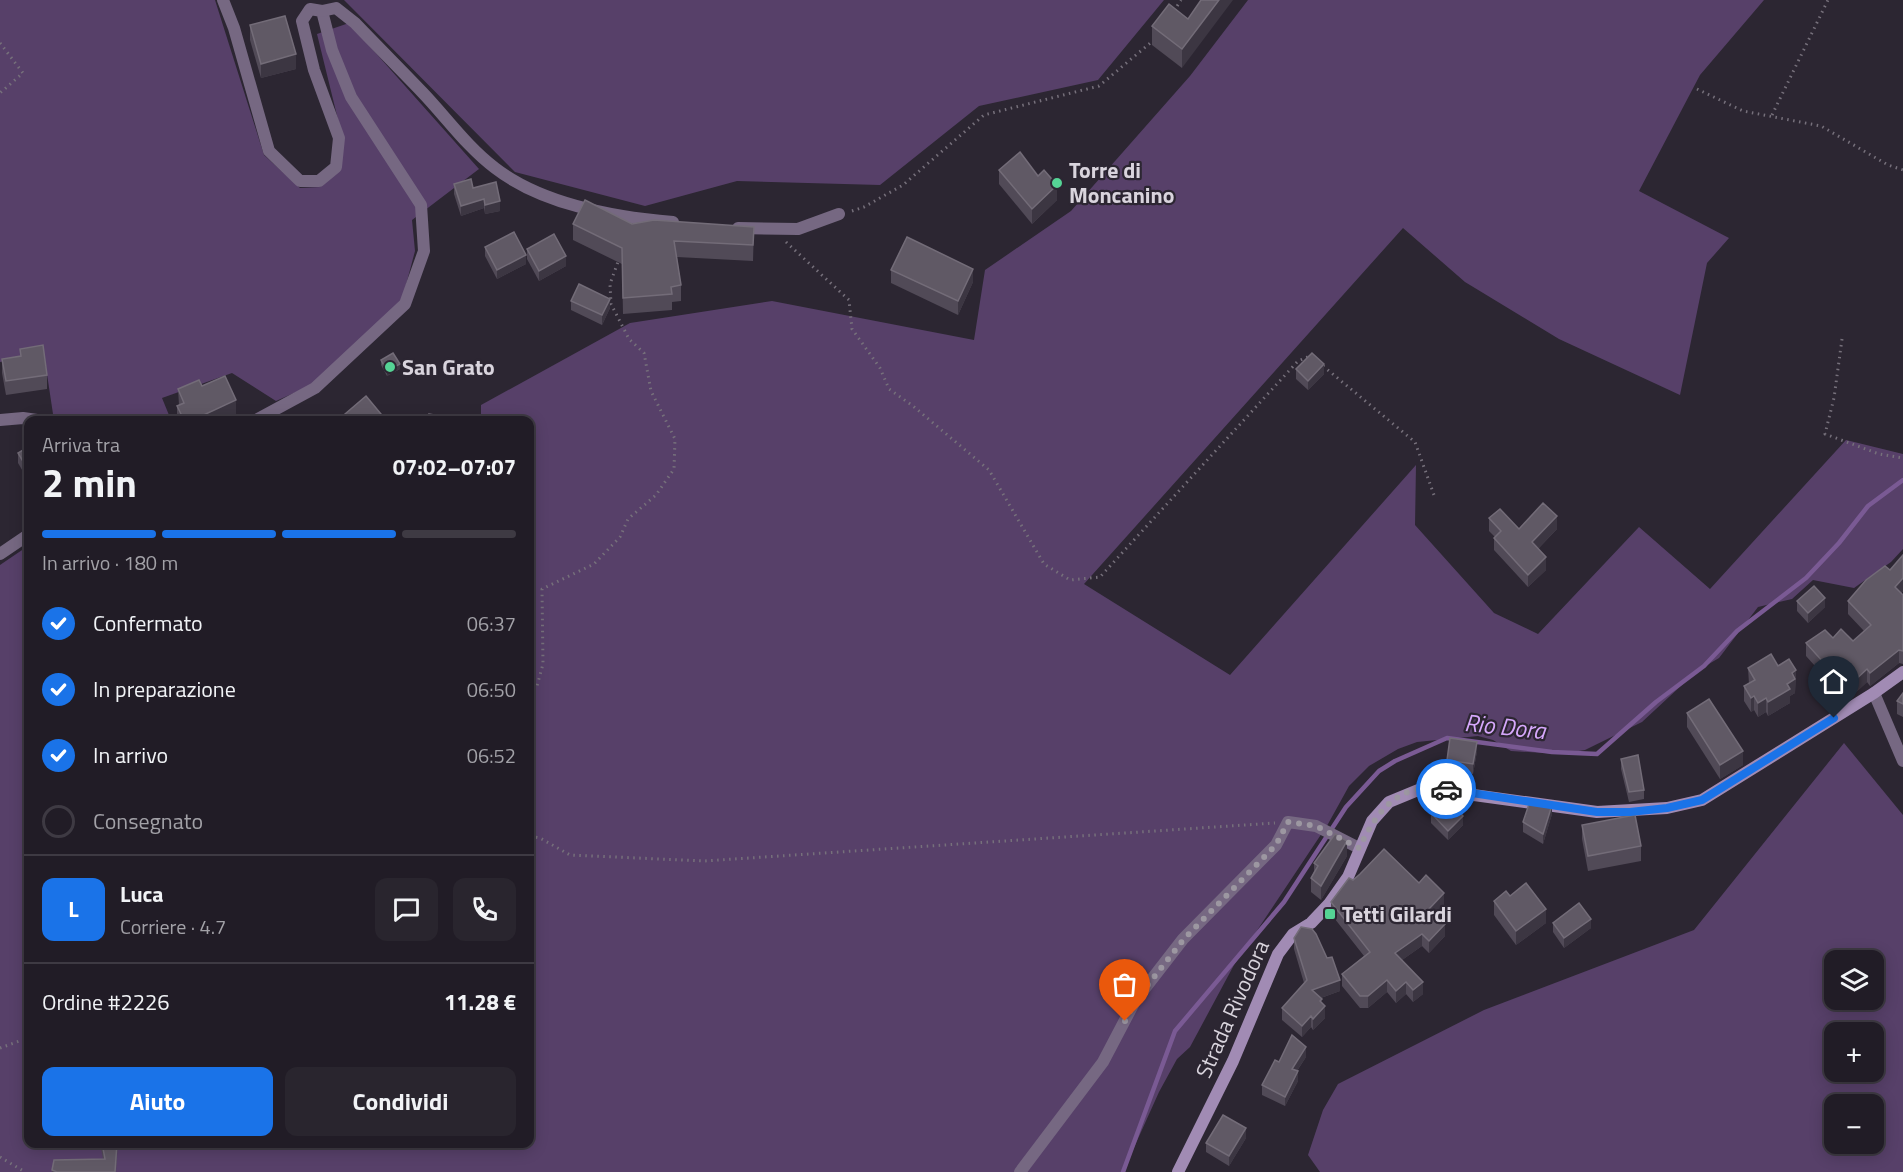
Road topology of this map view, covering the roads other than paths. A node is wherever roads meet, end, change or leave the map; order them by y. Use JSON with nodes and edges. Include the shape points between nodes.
{"nodes":[{"id":1,"x":223,"y":0,"type":"edge"},
{"id":2,"x":322,"y":11,"type":"junction"},
{"id":3,"x":839,"y":214,"type":"road end"},
{"id":4,"x":684,"y":224,"type":"edge"},
{"id":5,"x":730,"y":228,"type":"edge"},
{"id":6,"x":263,"y":416,"type":"edge"},
{"id":7,"x":24,"y":418,"type":"edge"},
{"id":8,"x":0,"y":420,"type":"edge"},
{"id":9,"x":24,"y":538,"type":"edge"},
{"id":10,"x":0,"y":554,"type":"edge"},
{"id":11,"x":1903,"y":672,"type":"edge"},
{"id":12,"x":1874,"y":693,"type":"junction"},
{"id":13,"x":1903,"y":761,"type":"edge"},
{"id":14,"x":1359,"y":848,"type":"junction"},
{"id":15,"x":1020,"y":1172,"type":"edge"},
{"id":16,"x":1178,"y":1172,"type":"edge"}],
"edges":[{"from":1,"to":2,"type":"street","via":[[269,151],[300,181],[319,181],[336,167],[339,138],[314,70],[302,21],[310,9]]},
{"from":2,"to":4,"type":"street","via":[[336,9],[355,22],[469,143],[495,168],[520,184],[608,213]]},
{"from":2,"to":6,"type":"street","via":[[351,97],[421,205],[424,251],[405,304],[315,388]]},
{"from":3,"to":5,"type":"street","via":[[798,229]]},
{"from":7,"to":8,"type":"street"},
{"from":9,"to":10,"type":"street"},
{"from":11,"to":12,"type":"street","name":"Strada Rivodora"},
{"from":12,"to":13,"type":"street"},
{"from":12,"to":14,"type":"street","name":"Strada Rivodora","via":[[1702,800],[1667,808],[1597,812],[1423,788],[1389,802],[1372,821]]},
{"from":14,"to":15,"type":"street","via":[[1316,826],[1285,828],[1276,845],[1184,939],[1135,1001],[1103,1062]]},
{"from":14,"to":16,"type":"street","name":"Strada Rivodora","via":[[1348,877],[1329,904],[1311,923],[1293,934],[1278,954],[1233,1061]]}]}
